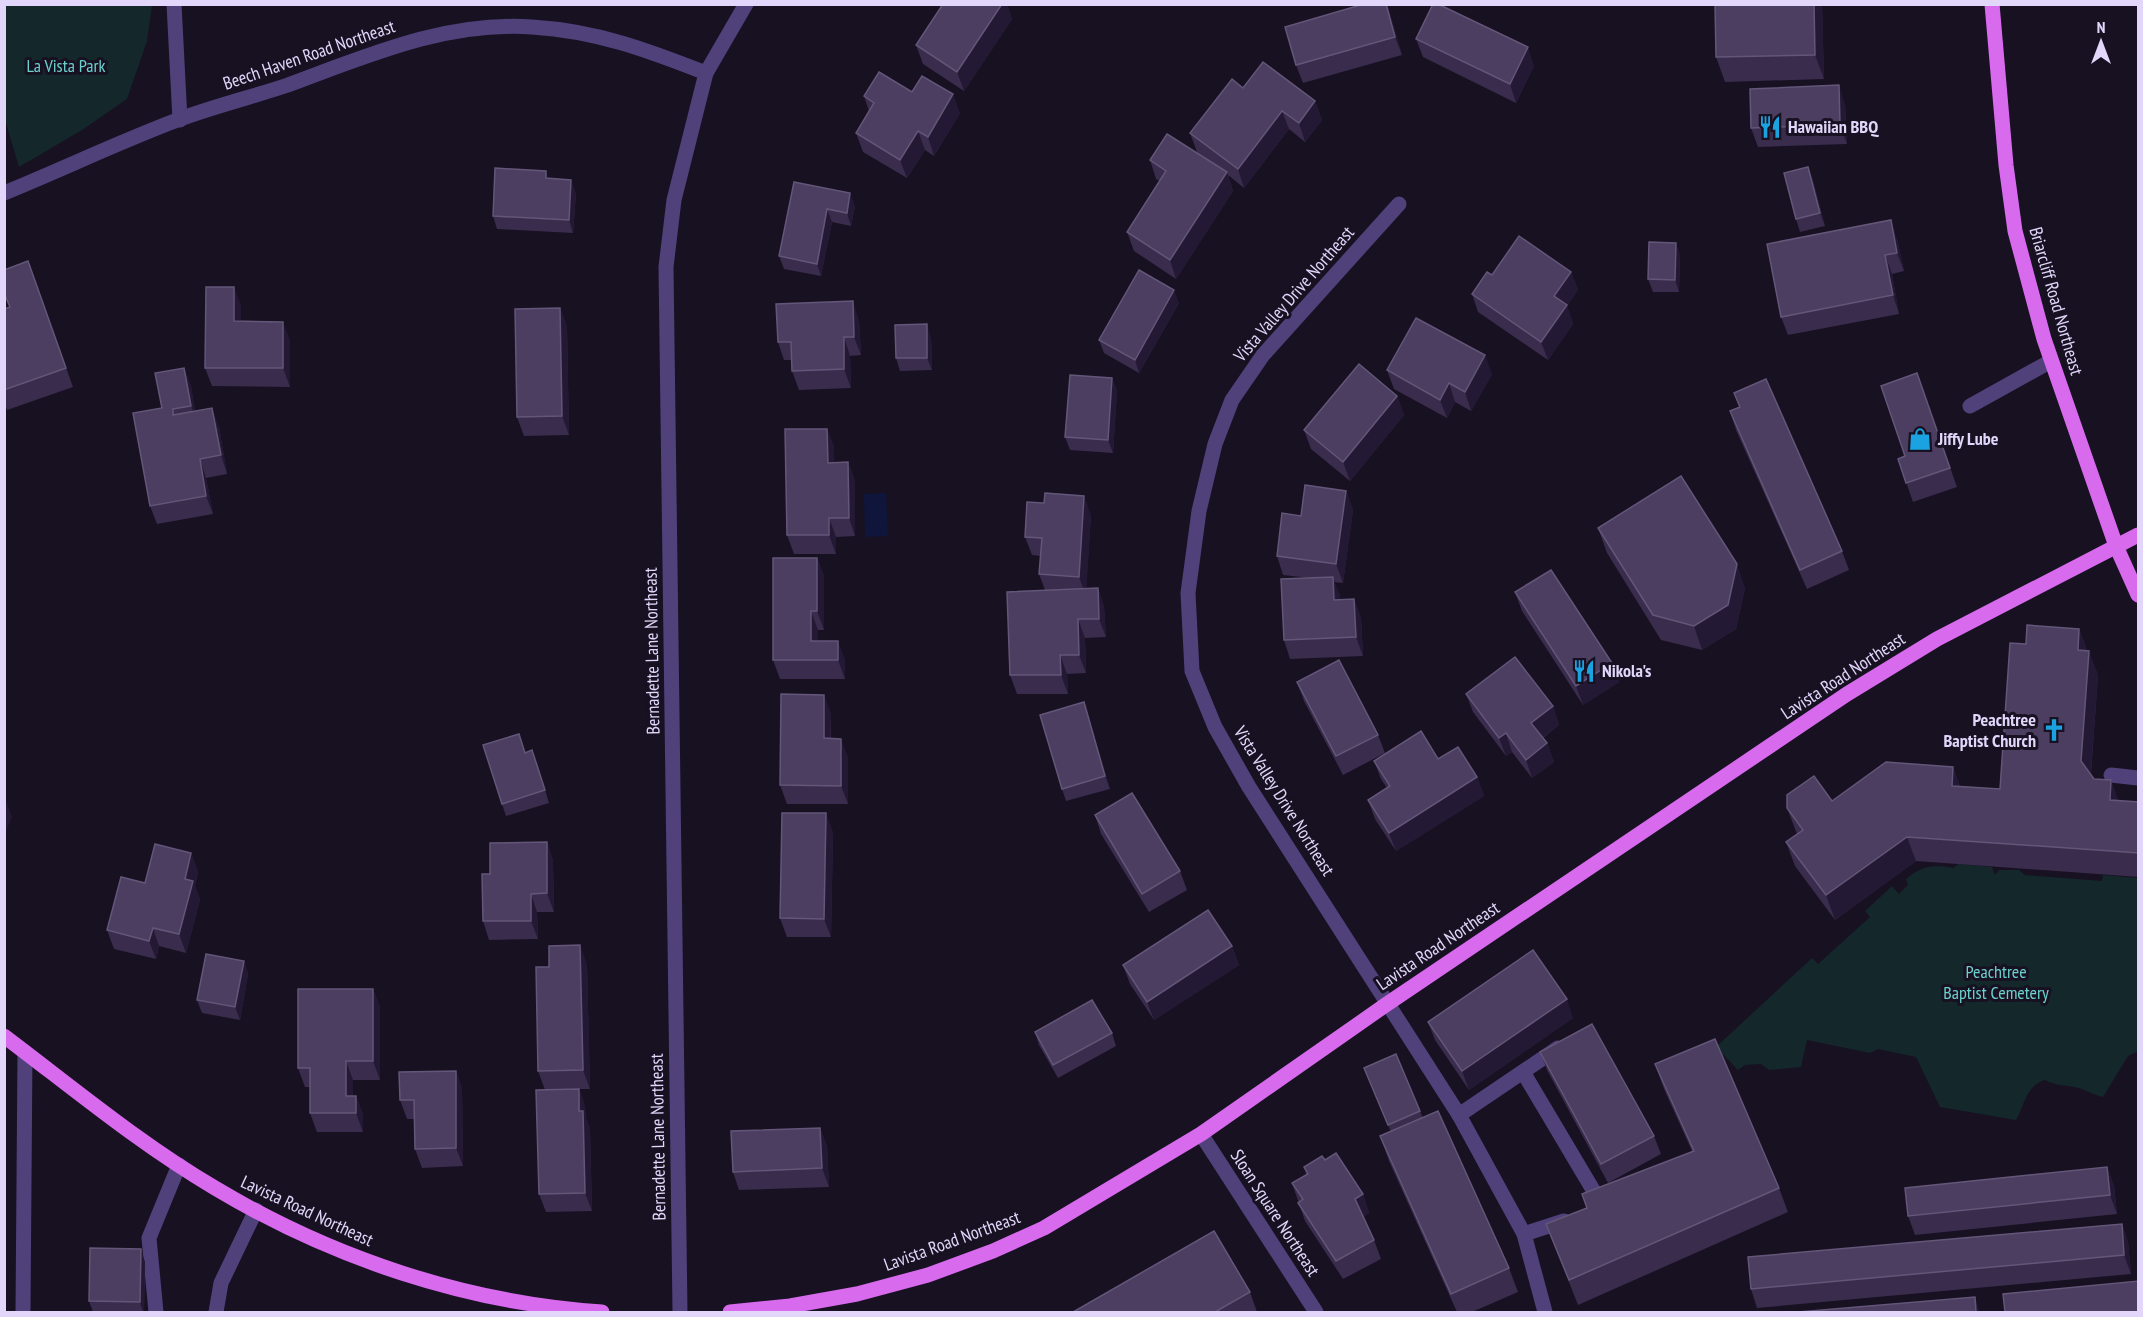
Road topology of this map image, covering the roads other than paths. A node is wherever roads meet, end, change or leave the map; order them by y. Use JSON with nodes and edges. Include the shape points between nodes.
{"nodes":[{"id":1,"x":174,"y":4,"type":"edge"},
{"id":2,"x":746,"y":4,"type":"edge"},
{"id":3,"x":1992,"y":4,"type":"edge"},
{"id":4,"x":706,"y":73,"type":"junction"},
{"id":5,"x":180,"y":120,"type":"junction"},
{"id":6,"x":4,"y":193,"type":"edge"},
{"id":7,"x":1399,"y":204,"type":"dead end"},
{"id":8,"x":2051,"y":361,"type":"junction"},
{"id":9,"x":1971,"y":406,"type":"dead end"},
{"id":10,"x":2139,"y":535,"type":"edge"},
{"id":11,"x":2116,"y":546,"type":"junction"},
{"id":12,"x":2139,"y":595,"type":"edge"},
{"id":13,"x":2111,"y":775,"type":"dead end"},
{"id":14,"x":2139,"y":777,"type":"edge"},
{"id":15,"x":1387,"y":1004,"type":"junction"},
{"id":16,"x":4,"y":1036,"type":"edge"},
{"id":17,"x":1570,"y":1040,"type":"edge"},
{"id":18,"x":25,"y":1052,"type":"junction"},
{"id":19,"x":1523,"y":1072,"type":"junction"},
{"id":20,"x":1458,"y":1115,"type":"junction"},
{"id":21,"x":1201,"y":1134,"type":"junction"},
{"id":22,"x":179,"y":1165,"type":"junction"},
{"id":23,"x":256,"y":1210,"type":"junction"},
{"id":24,"x":1524,"y":1234,"type":"junction"},
{"id":25,"x":23,"y":1312,"type":"edge"},
{"id":26,"x":156,"y":1312,"type":"edge"},
{"id":27,"x":216,"y":1312,"type":"edge"},
{"id":28,"x":602,"y":1312,"type":"edge"},
{"id":29,"x":680,"y":1312,"type":"edge"},
{"id":30,"x":730,"y":1312,"type":"edge"},
{"id":31,"x":1316,"y":1312,"type":"edge"},
{"id":32,"x":1545,"y":1312,"type":"edge"}],
"edges":[{"from":1,"to":5,"type":"street"},
{"from":2,"to":4,"type":"street","name":"Bernadette Lane Northeast"},
{"from":3,"to":8,"type":"main road","name":"Briarcliff Road Northeast","via":[[2015,231]]},
{"from":4,"to":5,"type":"street","name":"Beech Haven Road Northeast","via":[[630,43],[580,31],[530,26],[482,28],[429,36],[370,53]]},
{"from":4,"to":29,"type":"street","name":"Bernadette Lane Northeast","via":[[674,200],[666,267]]},
{"from":5,"to":6,"type":"street","name":"Beech Haven Road Northeast"},
{"from":7,"to":15,"type":"street","name":"Vista Valley Drive Northeast","via":[[1263,356],[1232,400],[1215,444],[1199,511],[1188,593],[1192,671],[1215,727]]},
{"from":8,"to":9,"type":"street"},
{"from":8,"to":11,"type":"main road","name":"Briarcliff Road Northeast"},
{"from":10,"to":11,"type":"main road","name":"Lavista Road Northeast"},
{"from":11,"to":12,"type":"main road","name":"Briarcliff Road Northeast"},
{"from":11,"to":15,"type":"main road","name":"Lavista Road Northeast","via":[[1937,639],[1847,693]]},
{"from":13,"to":14,"type":"street"},
{"from":15,"to":20,"type":"street","name":"Vista Valley Drive Northeast"},
{"from":15,"to":21,"type":"main road","name":"Lavista Road Northeast"},
{"from":16,"to":18,"type":"main road","name":"Lavista Road Northeast"},
{"from":17,"to":19,"type":"street"},
{"from":18,"to":22,"type":"main road","name":"Lavista Road Northeast"},
{"from":18,"to":25,"type":"street"},
{"from":19,"to":20,"type":"street"},
{"from":19,"to":24,"type":"street","via":[[1597,1207]]},
{"from":20,"to":24,"type":"street","name":"Vista Valley Drive Northeast"},
{"from":21,"to":30,"type":"main road","name":"Lavista Road Northeast","via":[[1044,1228],[993,1251],[928,1275],[857,1294]]},
{"from":21,"to":31,"type":"street","name":"Sloan Square Northeast"},
{"from":22,"to":23,"type":"main road","name":"Lavista Road Northeast"},
{"from":22,"to":26,"type":"street","via":[[149,1238]]},
{"from":23,"to":27,"type":"street","via":[[221,1283]]},
{"from":23,"to":28,"type":"main road","name":"Lavista Road Northeast","via":[[399,1273],[528,1306]]},
{"from":24,"to":32,"type":"street","name":"Vista Valley Drive Northeast"}]}
